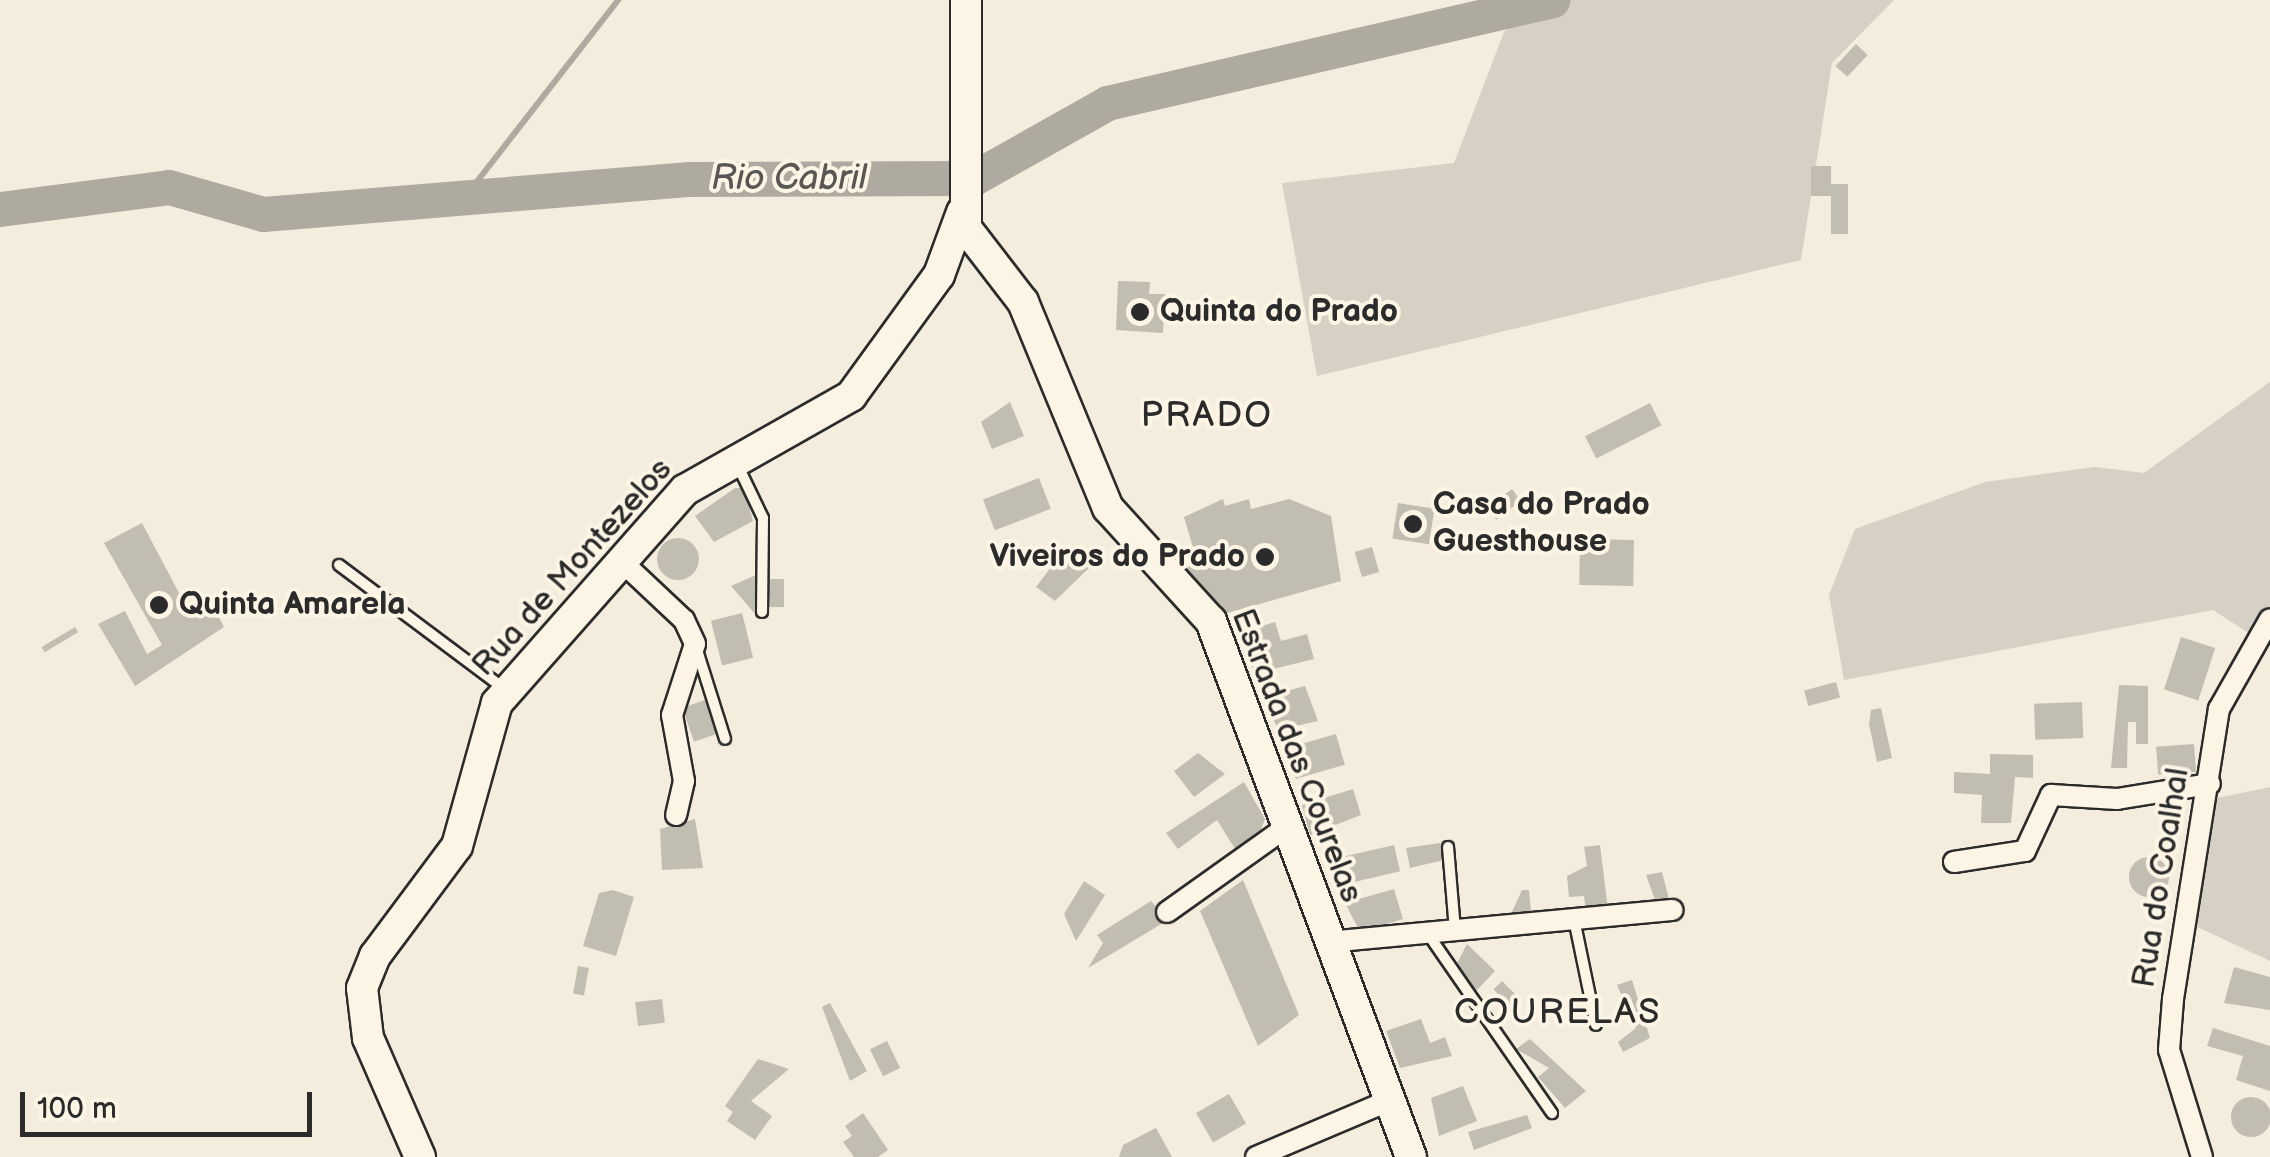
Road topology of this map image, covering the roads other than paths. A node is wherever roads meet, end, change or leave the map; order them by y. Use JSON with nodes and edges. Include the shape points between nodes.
{"nodes":[{"id":1,"x":966,"y":0,"type":"edge"},
{"id":2,"x":955,"y":259,"type":"junction"},
{"id":3,"x":735,"y":460,"type":"junction"},
{"id":4,"x":620,"y":559,"type":"junction"},
{"id":5,"x":339,"y":565,"type":"dead end"},
{"id":6,"x":762,"y":612,"type":"dead end"},
{"id":7,"x":2270,"y":619,"type":"edge"},
{"id":8,"x":695,"y":644,"type":"junction"},
{"id":9,"x":506,"y":690,"type":"junction"},
{"id":10,"x":726,"y":739,"type":"dead end"},
{"id":11,"x":2210,"y":784,"type":"junction"},
{"id":12,"x":676,"y":816,"type":"dead end"},
{"id":13,"x":1288,"y":826,"type":"junction"},
{"id":14,"x":1448,"y":847,"type":"dead end"},
{"id":15,"x":1954,"y":862,"type":"dead end"},
{"id":16,"x":1673,"y":910,"type":"dead end"},
{"id":17,"x":1167,"y":912,"type":"dead end"},
{"id":18,"x":1574,"y":919,"type":"junction"},
{"id":19,"x":1455,"y":930,"type":"junction"},
{"id":20,"x":1428,"y":934,"type":"junction"},
{"id":21,"x":1328,"y":942,"type":"junction"},
{"id":22,"x":1596,"y":1025,"type":"dead end"},
{"id":23,"x":1388,"y":1102,"type":"junction"},
{"id":24,"x":1552,"y":1113,"type":"dead end"},
{"id":25,"x":420,"y":1157,"type":"edge"},
{"id":26,"x":1256,"y":1157,"type":"edge"},
{"id":27,"x":1410,"y":1157,"type":"edge"},
{"id":28,"x":2202,"y":1157,"type":"edge"}],
"edges":[{"from":1,"to":2,"type":"main road","name":"Estrada das Courelas"},
{"from":2,"to":3,"type":"main road","name":"Rua de Montezelos","via":[[851,396]]},
{"from":2,"to":13,"type":"main road","name":"Estrada das Courelas","via":[[1004,280],[1026,308],[1108,508],[1209,616]]},
{"from":3,"to":4,"type":"main road","name":"Rua de Montezelos","via":[[691,484]]},
{"from":3,"to":6,"type":"lane","via":[[763,518]]},
{"from":4,"to":8,"type":"street","via":[[684,620]]},
{"from":4,"to":9,"type":"main road","name":"Rua de Montezelos"},
{"from":5,"to":9,"type":"lane"},
{"from":7,"to":11,"type":"street","name":"Rua do Coalhal","via":[[2225,691]]},
{"from":8,"to":10,"type":"lane"},
{"from":8,"to":12,"type":"street","via":[[672,715],[684,781]]},
{"from":9,"to":25,"type":"main road","name":"Rua de Montezelos","via":[[486,727],[456,846],[375,956],[362,988],[368,1038]]},
{"from":11,"to":15,"type":"street","via":[[2117,800],[2051,795],[2025,851]]},
{"from":11,"to":28,"type":"street","name":"Rua do Coalhal","via":[[2170,1027],[2174,1075]]},
{"from":13,"to":17,"type":"street"},
{"from":13,"to":21,"type":"main road","name":"Estrada das Courelas"},
{"from":14,"to":19,"type":"lane"},
{"from":16,"to":18,"type":"street"},
{"from":18,"to":19,"type":"street"},
{"from":18,"to":22,"type":"lane"},
{"from":19,"to":20,"type":"street"},
{"from":20,"to":21,"type":"street"},
{"from":20,"to":24,"type":"lane"},
{"from":21,"to":23,"type":"main road","name":"Estrada das Courelas"},
{"from":23,"to":26,"type":"street"},
{"from":23,"to":27,"type":"main road","name":"Estrada das Courelas"}]}
